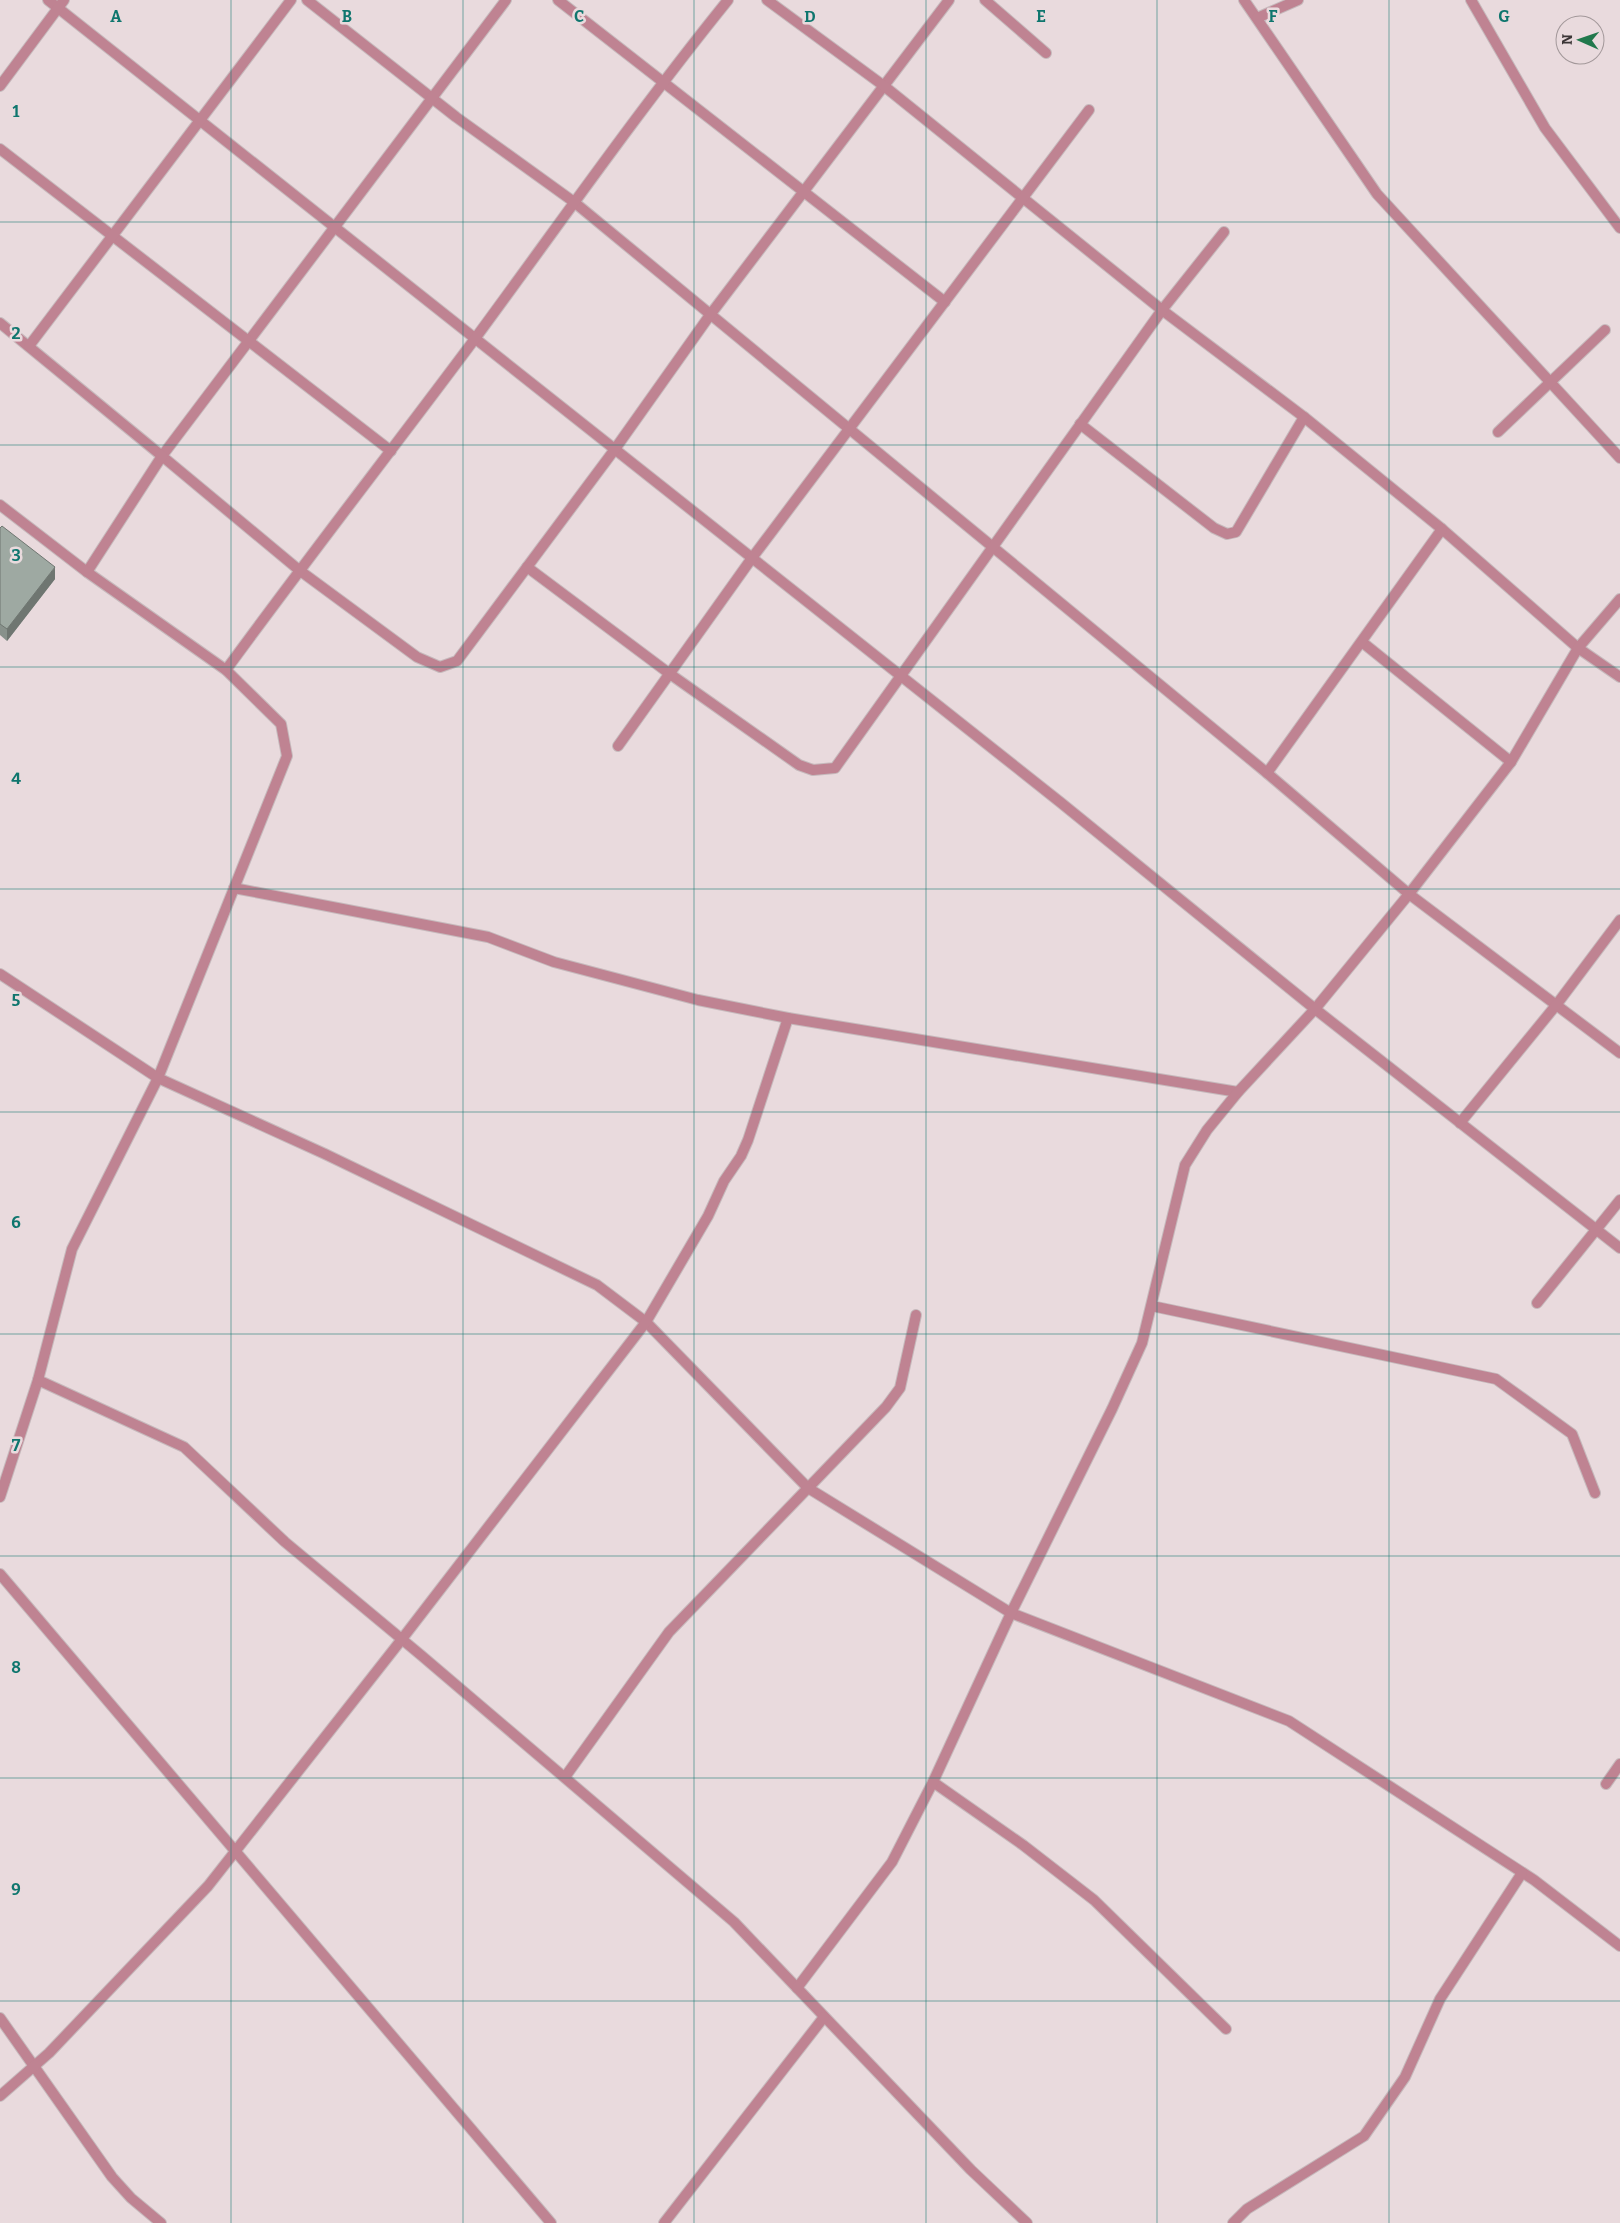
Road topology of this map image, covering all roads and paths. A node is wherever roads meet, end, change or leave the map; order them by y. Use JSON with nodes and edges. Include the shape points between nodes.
{"nodes":[{"id":1,"x":48,"y":0,"type":"edge"},
{"id":2,"x":291,"y":0,"type":"edge"},
{"id":3,"x":308,"y":0,"type":"edge"},
{"id":4,"x":506,"y":0,"type":"edge"},
{"id":5,"x":558,"y":0,"type":"edge"},
{"id":6,"x":728,"y":0,"type":"edge"},
{"id":7,"x":767,"y":0,"type":"edge"},
{"id":8,"x":949,"y":0,"type":"edge"},
{"id":9,"x":985,"y":0,"type":"edge"},
{"id":10,"x":1244,"y":0,"type":"edge"},
{"id":11,"x":1298,"y":0,"type":"edge"},
{"id":12,"x":1470,"y":0,"type":"edge"},
{"id":13,"x":61,"y":4,"type":"edge"},
{"id":14,"x":1257,"y":18,"type":"junction"},
{"id":15,"x":1046,"y":53,"type":"dead end"},
{"id":16,"x":663,"y":81,"type":"junction"},
{"id":17,"x":0,"y":86,"type":"edge"},
{"id":18,"x":884,"y":86,"type":"junction"},
{"id":19,"x":432,"y":98,"type":"junction"},
{"id":20,"x":1089,"y":110,"type":"dead end"},
{"id":21,"x":200,"y":120,"type":"junction"},
{"id":22,"x":0,"y":149,"type":"edge"},
{"id":23,"x":804,"y":191,"type":"junction"},
{"id":24,"x":1023,"y":198,"type":"junction"},
{"id":25,"x":574,"y":202,"type":"junction"},
{"id":26,"x":334,"y":227,"type":"junction"},
{"id":27,"x":1620,"y":228,"type":"edge"},
{"id":28,"x":1224,"y":232,"type":"dead end"},
{"id":29,"x":112,"y":236,"type":"junction"},
{"id":30,"x":945,"y":302,"type":"junction"},
{"id":31,"x":1162,"y":310,"type":"junction"},
{"id":32,"x":710,"y":315,"type":"junction"},
{"id":33,"x":0,"y":323,"type":"edge"},
{"id":34,"x":1605,"y":330,"type":"dead end"},
{"id":35,"x":475,"y":338,"type":"junction"},
{"id":36,"x":248,"y":342,"type":"junction"},
{"id":37,"x":29,"y":346,"type":"junction"},
{"id":38,"x":1551,"y":383,"type":"junction"},
{"id":39,"x":1304,"y":418,"type":"junction"},
{"id":40,"x":1080,"y":424,"type":"junction"},
{"id":41,"x":849,"y":429,"type":"junction"},
{"id":42,"x":1498,"y":432,"type":"dead end"},
{"id":43,"x":615,"y":449,"type":"junction"},
{"id":44,"x":390,"y":451,"type":"junction"},
{"id":45,"x":162,"y":456,"type":"junction"},
{"id":46,"x":1620,"y":458,"type":"edge"},
{"id":47,"x":0,"y":505,"type":"edge"},
{"id":48,"x":1442,"y":529,"type":"junction"},
{"id":49,"x":992,"y":547,"type":"junction"},
{"id":50,"x":752,"y":558,"type":"junction"},
{"id":51,"x":527,"y":567,"type":"junction"},
{"id":52,"x":299,"y":570,"type":"junction"},
{"id":53,"x":87,"y":572,"type":"junction"},
{"id":54,"x":1620,"y":599,"type":"edge"},
{"id":55,"x":1362,"y":642,"type":"junction"},
{"id":56,"x":1578,"y":648,"type":"junction"},
{"id":57,"x":226,"y":670,"type":"junction"},
{"id":58,"x":670,"y":674,"type":"junction"},
{"id":59,"x":901,"y":675,"type":"junction"},
{"id":60,"x":1620,"y":677,"type":"edge"},
{"id":61,"x":618,"y":746,"type":"dead end"},
{"id":62,"x":1511,"y":762,"type":"junction"},
{"id":63,"x":1267,"y":773,"type":"junction"},
{"id":64,"x":234,"y":888,"type":"junction"},
{"id":65,"x":1409,"y":894,"type":"junction"},
{"id":66,"x":1620,"y":920,"type":"edge"},
{"id":67,"x":0,"y":974,"type":"edge"},
{"id":68,"x":1557,"y":1004,"type":"junction"},
{"id":69,"x":1315,"y":1009,"type":"junction"},
{"id":70,"x":788,"y":1018,"type":"junction"},
{"id":71,"x":1620,"y":1053,"type":"edge"},
{"id":72,"x":158,"y":1078,"type":"junction"},
{"id":73,"x":1238,"y":1092,"type":"junction"},
{"id":74,"x":1460,"y":1123,"type":"junction"},
{"id":75,"x":1620,"y":1200,"type":"edge"},
{"id":76,"x":1596,"y":1229,"type":"junction"},
{"id":77,"x":1620,"y":1248,"type":"edge"},
{"id":78,"x":1537,"y":1303,"type":"dead end"},
{"id":79,"x":1152,"y":1306,"type":"junction"},
{"id":80,"x":916,"y":1315,"type":"dead end"},
{"id":81,"x":646,"y":1322,"type":"junction"},
{"id":82,"x":38,"y":1380,"type":"junction"},
{"id":83,"x":808,"y":1488,"type":"junction"},
{"id":84,"x":1595,"y":1493,"type":"dead end"},
{"id":85,"x":0,"y":1497,"type":"edge"},
{"id":86,"x":0,"y":1574,"type":"edge"},
{"id":87,"x":1011,"y":1613,"type":"junction"},
{"id":88,"x":402,"y":1639,"type":"junction"},
{"id":89,"x":1620,"y":1764,"type":"edge"},
{"id":90,"x":565,"y":1777,"type":"junction"},
{"id":91,"x":933,"y":1782,"type":"junction"},
{"id":92,"x":1606,"y":1784,"type":"dead end"},
{"id":93,"x":236,"y":1850,"type":"junction"},
{"id":94,"x":1522,"y":1873,"type":"junction"},
{"id":95,"x":1620,"y":1946,"type":"edge"},
{"id":96,"x":797,"y":1988,"type":"junction"},
{"id":97,"x":824,"y":2016,"type":"junction"},
{"id":98,"x":0,"y":2018,"type":"edge"},
{"id":99,"x":1226,"y":2029,"type":"dead end"},
{"id":100,"x":35,"y":2066,"type":"junction"},
{"id":101,"x":0,"y":2096,"type":"edge"},
{"id":102,"x":161,"y":2223,"type":"edge"},
{"id":103,"x":551,"y":2223,"type":"edge"},
{"id":104,"x":664,"y":2223,"type":"edge"},
{"id":105,"x":1027,"y":2223,"type":"edge"},
{"id":106,"x":1233,"y":2223,"type":"edge"}],
"edges":[{"from":1,"to":13,"type":"street"},
{"from":2,"to":21,"type":"street"},
{"from":3,"to":19,"type":"street"},
{"from":4,"to":19,"type":"street"},
{"from":5,"to":16,"type":"street"},
{"from":6,"to":16,"type":"street"},
{"from":7,"to":18,"type":"street"},
{"from":8,"to":18,"type":"street"},
{"from":9,"to":15,"type":"street"},
{"from":10,"to":14,"type":"street"},
{"from":11,"to":14,"type":"street"},
{"from":12,"to":27,"type":"street","via":[[1545,128]]},
{"from":13,"to":17,"type":"street"},
{"from":13,"to":21,"type":"street"},
{"from":14,"to":38,"type":"street","via":[[1377,194]]},
{"from":16,"to":23,"type":"street"},
{"from":16,"to":25,"type":"street"},
{"from":18,"to":23,"type":"street"},
{"from":18,"to":24,"type":"street"},
{"from":19,"to":25,"type":"street"},
{"from":19,"to":26,"type":"street"},
{"from":20,"to":24,"type":"street"},
{"from":21,"to":26,"type":"street"},
{"from":21,"to":29,"type":"street"},
{"from":22,"to":29,"type":"street"},
{"from":23,"to":30,"type":"street"},
{"from":23,"to":32,"type":"street"},
{"from":24,"to":30,"type":"street"},
{"from":24,"to":31,"type":"street"},
{"from":25,"to":32,"type":"street"},
{"from":25,"to":35,"type":"street"},
{"from":26,"to":35,"type":"street"},
{"from":26,"to":36,"type":"street"},
{"from":28,"to":31,"type":"street"},
{"from":29,"to":36,"type":"street"},
{"from":29,"to":37,"type":"street"},
{"from":30,"to":41,"type":"street"},
{"from":31,"to":39,"type":"street"},
{"from":31,"to":40,"type":"street"},
{"from":32,"to":41,"type":"street"},
{"from":32,"to":43,"type":"street"},
{"from":33,"to":37,"type":"street"},
{"from":34,"to":38,"type":"street"},
{"from":35,"to":43,"type":"street"},
{"from":35,"to":44,"type":"street"},
{"from":36,"to":44,"type":"street"},
{"from":36,"to":45,"type":"street"},
{"from":37,"to":45,"type":"street"},
{"from":38,"to":42,"type":"street"},
{"from":38,"to":46,"type":"street"},
{"from":39,"to":40,"type":"street","via":[[1236,532],[1227,534],[1214,528]]},
{"from":39,"to":48,"type":"street"},
{"from":40,"to":49,"type":"street"},
{"from":41,"to":49,"type":"street"},
{"from":41,"to":50,"type":"street"},
{"from":43,"to":50,"type":"street"},
{"from":43,"to":51,"type":"street"},
{"from":44,"to":52,"type":"street"},
{"from":45,"to":52,"type":"street"},
{"from":45,"to":53,"type":"street"},
{"from":47,"to":53,"type":"street"},
{"from":48,"to":55,"type":"street"},
{"from":48,"to":56,"type":"street"},
{"from":49,"to":59,"type":"street"},
{"from":49,"to":63,"type":"street"},
{"from":50,"to":58,"type":"street"},
{"from":50,"to":59,"type":"street"},
{"from":51,"to":52,"type":"street","via":[[457,661],[440,667],[417,656]]},
{"from":51,"to":58,"type":"street"},
{"from":52,"to":57,"type":"street"},
{"from":53,"to":57,"type":"street"},
{"from":54,"to":56,"type":"street"},
{"from":55,"to":62,"type":"street"},
{"from":55,"to":63,"type":"street"},
{"from":56,"to":60,"type":"street"},
{"from":56,"to":62,"type":"street"},
{"from":57,"to":64,"type":"street","via":[[281,724],[287,756]]},
{"from":58,"to":59,"type":"street","via":[[799,764],[813,770],[835,768]]},
{"from":58,"to":61,"type":"street"},
{"from":59,"to":69,"type":"street"},
{"from":62,"to":65,"type":"street"},
{"from":63,"to":65,"type":"street"},
{"from":64,"to":70,"type":"street","via":[[488,937],[582,970],[698,1000]]},
{"from":64,"to":72,"type":"street"},
{"from":65,"to":68,"type":"street"},
{"from":65,"to":69,"type":"street"},
{"from":66,"to":68,"type":"street"},
{"from":67,"to":72,"type":"street"},
{"from":68,"to":71,"type":"street"},
{"from":68,"to":74,"type":"street"},
{"from":69,"to":73,"type":"street"},
{"from":69,"to":74,"type":"street"},
{"from":70,"to":73,"type":"street"},
{"from":70,"to":81,"type":"street","via":[[741,1156]]},
{"from":72,"to":81,"type":"street","via":[[325,1154],[597,1286]]},
{"from":72,"to":82,"type":"street","via":[[72,1249]]},
{"from":73,"to":79,"type":"street","via":[[1207,1130],[1185,1165]]},
{"from":74,"to":76,"type":"street"},
{"from":75,"to":76,"type":"street"},
{"from":76,"to":77,"type":"street"},
{"from":76,"to":78,"type":"street"},
{"from":79,"to":84,"type":"street","via":[[1496,1379],[1572,1434]]},
{"from":79,"to":87,"type":"street","via":[[1142,1342],[1112,1409]]},
{"from":80,"to":83,"type":"street","via":[[900,1388],[886,1407]]},
{"from":81,"to":83,"type":"street"},
{"from":81,"to":88,"type":"street"},
{"from":82,"to":85,"type":"street"},
{"from":82,"to":88,"type":"street","via":[[184,1447],[285,1542]]},
{"from":83,"to":87,"type":"street"},
{"from":83,"to":90,"type":"street","via":[[669,1632]]},
{"from":86,"to":93,"type":"street"},
{"from":87,"to":91,"type":"street"},
{"from":87,"to":94,"type":"street","via":[[1289,1720]]},
{"from":88,"to":90,"type":"street"},
{"from":88,"to":93,"type":"street"},
{"from":89,"to":92,"type":"street"},
{"from":90,"to":96,"type":"street","via":[[734,1922]]},
{"from":91,"to":96,"type":"street","via":[[892,1862]]},
{"from":91,"to":99,"type":"street","via":[[1024,1845],[1094,1900]]},
{"from":93,"to":100,"type":"street","via":[[208,1886]]},
{"from":93,"to":103,"type":"street"},
{"from":94,"to":95,"type":"street"},
{"from":94,"to":106,"type":"street","via":[[1440,1999],[1405,2077],[1364,2136],[1247,2209]]},
{"from":96,"to":97,"type":"street"},
{"from":97,"to":104,"type":"street"},
{"from":97,"to":105,"type":"street","via":[[971,2170]]},
{"from":98,"to":100,"type":"street"},
{"from":100,"to":101,"type":"street"},
{"from":100,"to":102,"type":"street","via":[[112,2177],[130,2198]]}]}
